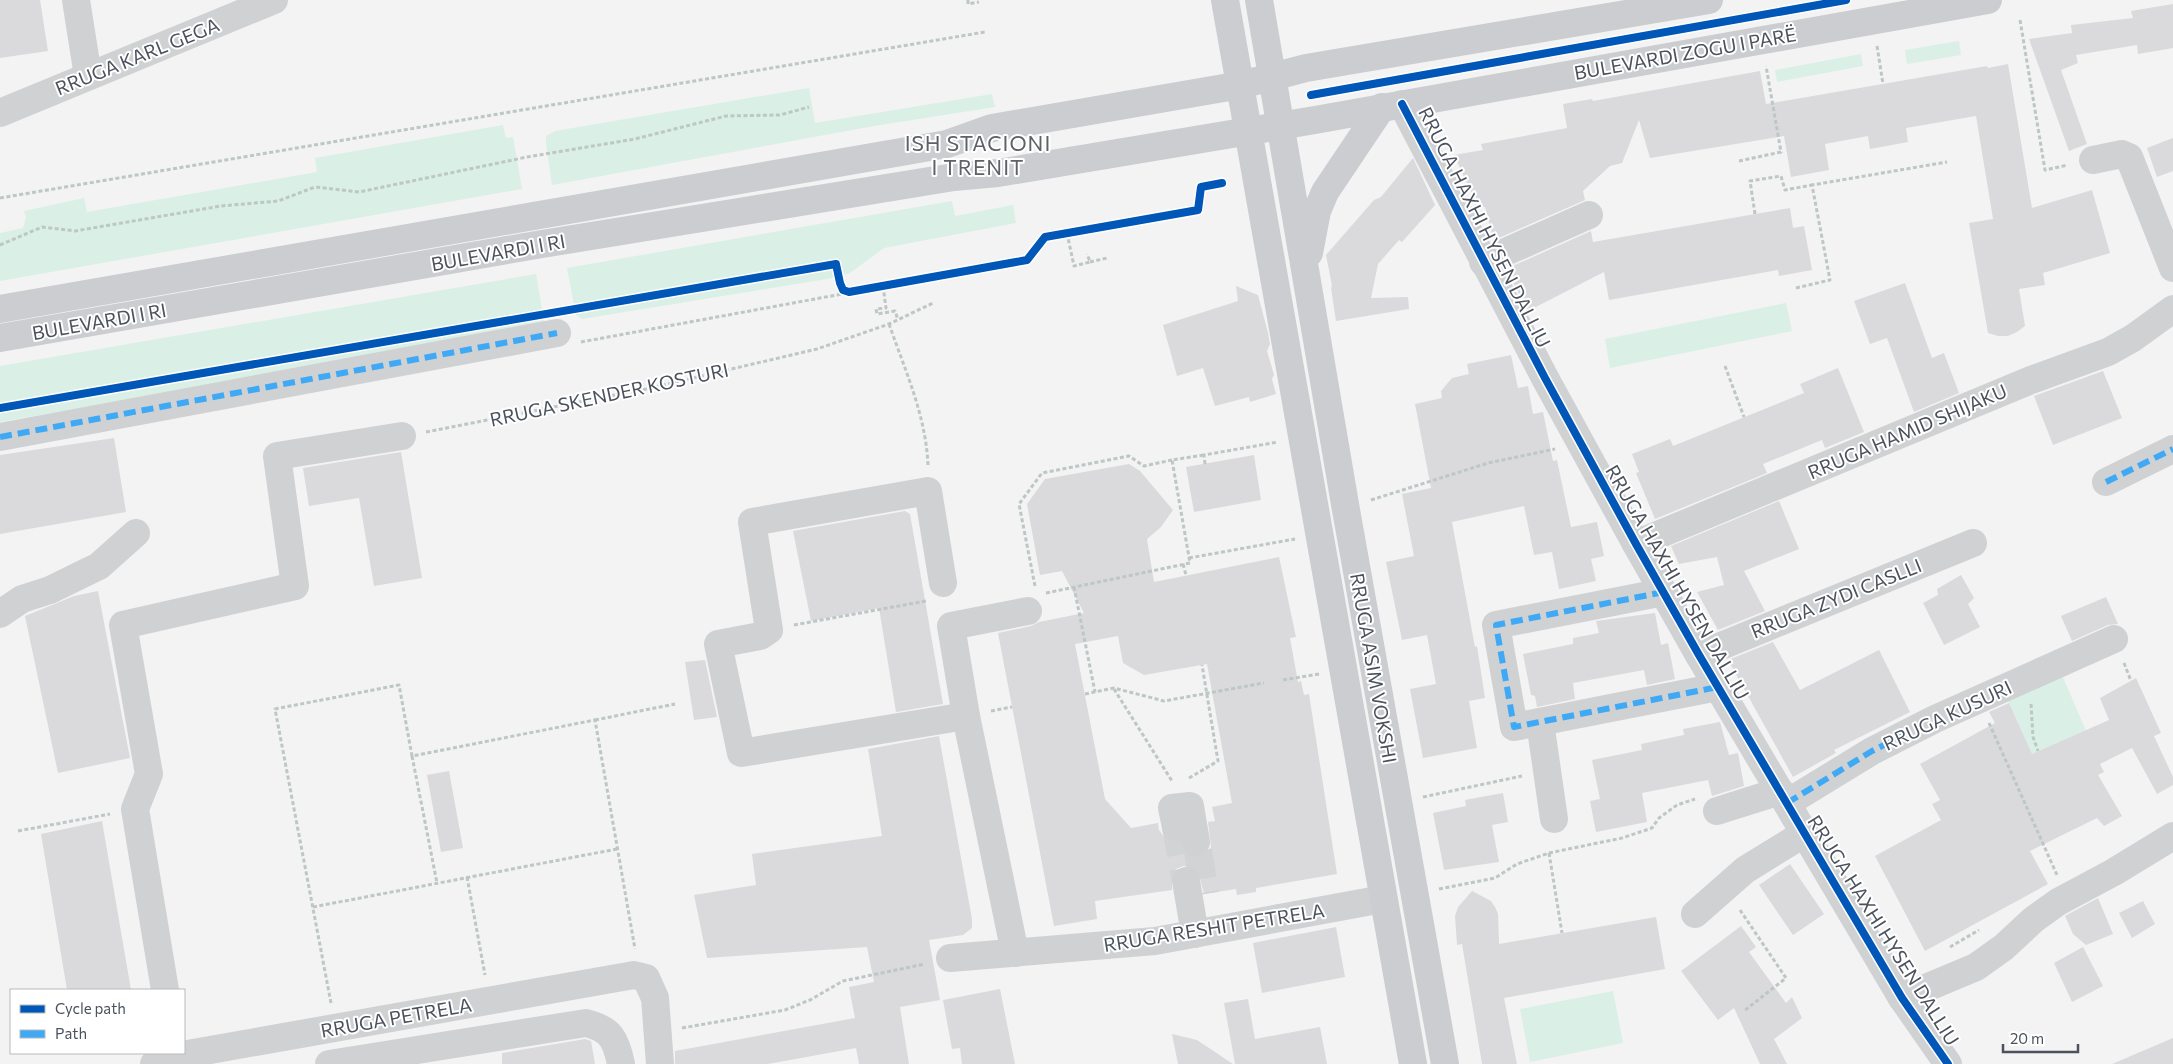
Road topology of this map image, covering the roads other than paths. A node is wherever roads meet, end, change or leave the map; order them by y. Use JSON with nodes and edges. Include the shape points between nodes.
{"nodes":[{"id":1,"x":76,"y":0,"type":"edge"},
{"id":2,"x":274,"y":0,"type":"edge"},
{"id":3,"x":1225,"y":0,"type":"edge"},
{"id":4,"x":1259,"y":0,"type":"edge"},
{"id":5,"x":1709,"y":0,"type":"edge"},
{"id":6,"x":1988,"y":0,"type":"edge"},
{"id":7,"x":88,"y":76,"type":"junction"},
{"id":8,"x":1273,"y":77,"type":"junction"},
{"id":9,"x":1241,"y":85,"type":"junction"},
{"id":10,"x":1392,"y":106,"type":"junction"},
{"id":11,"x":0,"y":113,"type":"edge"},
{"id":12,"x":1282,"y":126,"type":"junction"},
{"id":13,"x":1249,"y":130,"type":"junction"},
{"id":14,"x":2093,"y":160,"type":"road end"},
{"id":15,"x":1589,"y":215,"type":"dead end"},
{"id":16,"x":1484,"y":262,"type":"junction"},
{"id":17,"x":2173,"y":268,"type":"edge"},
{"id":18,"x":1305,"y":272,"type":"junction"},
{"id":19,"x":0,"y":309,"type":"edge"},
{"id":20,"x":2173,"y":309,"type":"edge"},
{"id":21,"x":557,"y":333,"type":"road end"},
{"id":22,"x":0,"y":338,"type":"edge"},
{"id":23,"x":402,"y":436,"type":"road end"},
{"id":24,"x":0,"y":437,"type":"edge"},
{"id":25,"x":2173,"y":449,"type":"edge"},
{"id":26,"x":2106,"y":482,"type":"dead end"},
{"id":27,"x":136,"y":533,"type":"dead end"},
{"id":28,"x":1973,"y":543,"type":"dead end"},
{"id":29,"x":1636,"y":544,"type":"junction"},
{"id":30,"x":935,"y":592,"type":"road end"},
{"id":31,"x":1664,"y":592,"type":"junction"},
{"id":32,"x":1028,"y":611,"type":"dead end"},
{"id":33,"x":0,"y":614,"type":"edge"},
{"id":34,"x":2114,"y":639,"type":"dead end"},
{"id":35,"x":1699,"y":655,"type":"junction"},
{"id":36,"x":1718,"y":687,"type":"junction"},
{"id":37,"x":966,"y":716,"type":"junction"},
{"id":38,"x":1540,"y":722,"type":"junction"},
{"id":39,"x":1784,"y":797,"type":"junction"},
{"id":40,"x":1717,"y":811,"type":"road end"},
{"id":41,"x":1554,"y":819,"type":"dead end"},
{"id":42,"x":1805,"y":833,"type":"junction"},
{"id":43,"x":2173,"y":836,"type":"edge"},
{"id":44,"x":1195,"y":888,"type":"tunnel mouth"},
{"id":45,"x":1383,"y":899,"type":"junction"},
{"id":46,"x":1696,"y":914,"type":"dead end"},
{"id":47,"x":1203,"y":932,"type":"junction"},
{"id":48,"x":1015,"y":954,"type":"junction"},
{"id":49,"x":950,"y":958,"type":"road end"},
{"id":50,"x":165,"y":989,"type":"edge"},
{"id":51,"x":1902,"y":998,"type":"junction"},
{"id":52,"x":168,"y":1058,"type":"edge"},
{"id":53,"x":329,"y":1064,"type":"edge"},
{"id":54,"x":621,"y":1064,"type":"edge"},
{"id":55,"x":660,"y":1064,"type":"edge"},
{"id":56,"x":1413,"y":1064,"type":"edge"},
{"id":57,"x":1444,"y":1064,"type":"edge"},
{"id":58,"x":1948,"y":1064,"type":"edge"}],
"edges":[{"from":1,"to":7,"type":"street"},
{"from":2,"to":7,"type":"street","name":"RRUGA KARL GEGA"},
{"from":3,"to":9,"type":"main road","name":"RRUGA ASIM VOKSHI"},
{"from":4,"to":8,"type":"main road","name":"RRUGA ASIM VOKSHI"},
{"from":5,"to":8,"type":"main road","name":"BULEVARDI I RI","via":[[1306,68]]},
{"from":6,"to":10,"type":"main road","name":"BULEVARDI ZOGU I PARË"},
{"from":7,"to":11,"type":"street","name":"RRUGA KARL GEGA"},
{"from":8,"to":9,"type":"main road","name":"BULEVARDI I RI"},
{"from":8,"to":12,"type":"main road","name":"RRUGA ASIM VOKSHI"},
{"from":9,"to":13,"type":"main road","name":"RRUGA ASIM VOKSHI"},
{"from":9,"to":19,"type":"main road","name":"BULEVARDI I RI","via":[[992,128],[947,144]]},
{"from":10,"to":12,"type":"main road","name":"BULEVARDI ZOGU I PARË"},
{"from":10,"to":16,"type":"street","name":"RRUGA HAXHI HYSEN DALLIU"},
{"from":10,"to":18,"type":"main road","via":[[1325,192],[1317,211]]},
{"from":12,"to":13,"type":"main road","name":"BULEVARDI ZOGU I PARË"},
{"from":12,"to":18,"type":"main road","name":"RRUGA ASIM VOKSHI"},
{"from":13,"to":22,"type":"main road","name":"BULEVARDI I RI","via":[[542,244]]},
{"from":13,"to":45,"type":"main road","name":"RRUGA ASIM VOKSHI"},
{"from":14,"to":17,"type":"street","via":[[2122,154],[2129,157]]},
{"from":15,"to":16,"type":"street"},
{"from":16,"to":29,"type":"street","name":"RRUGA HAXHI HYSEN DALLIU"},
{"from":18,"to":57,"type":"main road","name":"RRUGA ASIM VOKSHI"},
{"from":20,"to":29,"type":"street","name":"RRUGA HAMID SHIJAKU","via":[[2108,352],[2031,380]]},
{"from":21,"to":24,"type":"street"},
{"from":23,"to":50,"type":"street","via":[[277,456],[295,586],[123,625],[149,774],[135,810]]},
{"from":25,"to":26,"type":"street"},
{"from":27,"to":33,"type":"street","via":[[99,566],[50,590],[22,599]]},
{"from":28,"to":35,"type":"street","name":"RRUGA ZYDI CASLLI"},
{"from":29,"to":31,"type":"street","name":"RRUGA HAXHI HYSEN DALLIU"},
{"from":30,"to":37,"type":"street","via":[[928,491],[752,522],[769,630],[760,636],[718,644],[741,753]]},
{"from":31,"to":35,"type":"street","name":"RRUGA HAXHI HYSEN DALLIU"},
{"from":31,"to":38,"type":"street","name":"RRUGA HAXHI HYSEN DALLIU","via":[[1496,625],[1514,727]]},
{"from":32,"to":37,"type":"street","via":[[951,626]]},
{"from":34,"to":39,"type":"street","name":"RRUGA KUSURI","via":[[1902,736]]},
{"from":35,"to":36,"type":"street","name":"RRUGA HAXHI HYSEN DALLIU"},
{"from":36,"to":38,"type":"street","name":"RRUGA HAXHI HYSEN DALLIU"},
{"from":36,"to":39,"type":"street","name":"RRUGA HAXHI HYSEN DALLIU"},
{"from":37,"to":48,"type":"street"},
{"from":38,"to":41,"type":"street"},
{"from":39,"to":40,"type":"street","name":"RRUGA KUSURI"},
{"from":39,"to":42,"type":"street","name":"RRUGA HAXHI HYSEN DALLIU"},
{"from":42,"to":46,"type":"street","via":[[1746,870]]},
{"from":42,"to":51,"type":"street","name":"RRUGA HAXHI HYSEN DALLIU"},
{"from":43,"to":51,"type":"street","via":[[2058,902],[1976,967]]},
{"from":44,"to":47,"type":"street"},
{"from":45,"to":47,"type":"street","name":"RRUGA RESHIT PETRELA"},
{"from":45,"to":56,"type":"main road","name":"RRUGA ASIM VOKSHI"},
{"from":47,"to":48,"type":"street","name":"RRUGA RESHIT PETRELA","via":[[1155,941]]},
{"from":48,"to":49,"type":"street","name":"RRUGA RESHIT PETRELA"},
{"from":51,"to":58,"type":"street","name":"RRUGA HAXHI HYSEN DALLIU"},
{"from":52,"to":55,"type":"street","name":"RRUGA PETRELA","via":[[640,975],[646,978],[655,998]]},
{"from":53,"to":54,"type":"street","via":[[586,1023],[600,1027],[612,1036]]}]}
